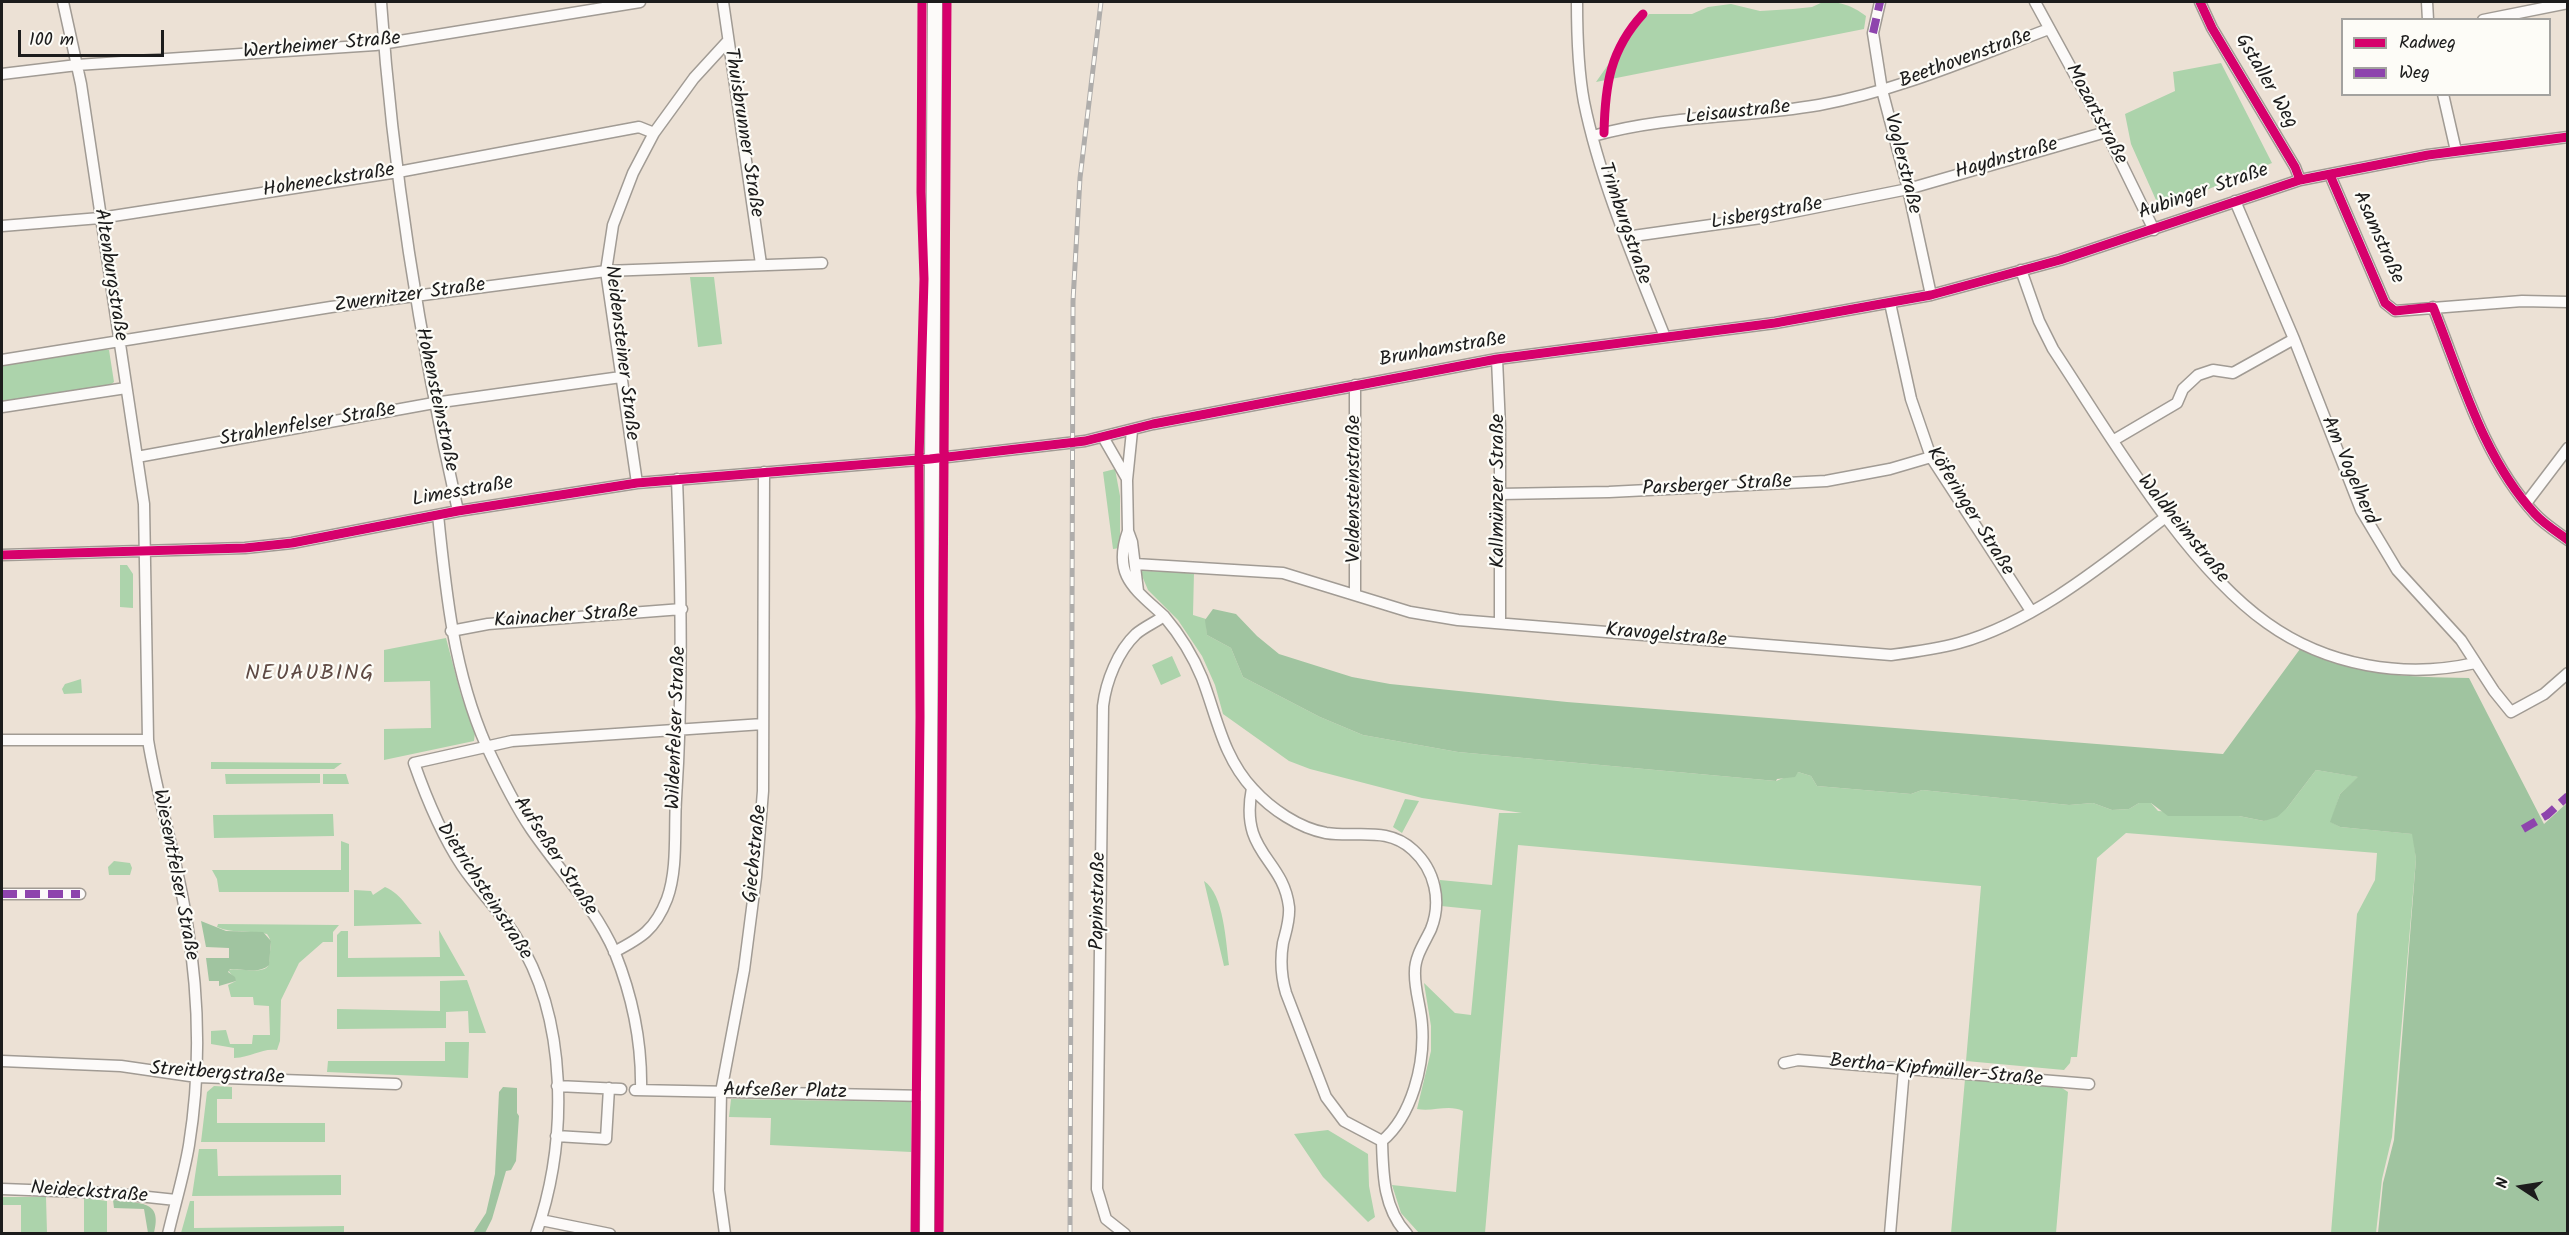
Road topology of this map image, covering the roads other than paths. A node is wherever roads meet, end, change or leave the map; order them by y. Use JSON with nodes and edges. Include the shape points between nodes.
{"nodes":[{"id":1,"x":63,"y":2,"type":"edge"},
{"id":2,"x":381,"y":2,"type":"edge"},
{"id":3,"x":640,"y":2,"type":"edge"},
{"id":4,"x":723,"y":2,"type":"edge"},
{"id":5,"x":935,"y":2,"type":"edge"},
{"id":6,"x":1577,"y":2,"type":"edge"},
{"id":7,"x":1880,"y":2,"type":"edge"},
{"id":8,"x":2035,"y":2,"type":"edge"},
{"id":9,"x":2200,"y":2,"type":"edge"},
{"id":10,"x":2427,"y":2,"type":"edge"},
{"id":11,"x":2568,"y":3,"type":"edge"},
{"id":12,"x":2428,"y":18,"type":"edge"},
{"id":13,"x":2493,"y":18,"type":"edge"},
{"id":14,"x":2049,"y":29,"type":"junction"},
{"id":15,"x":727,"y":42,"type":"junction"},
{"id":16,"x":384,"y":44,"type":"junction"},
{"id":17,"x":77,"y":65,"type":"junction"},
{"id":18,"x":2,"y":74,"type":"edge"},
{"id":19,"x":1882,"y":90,"type":"junction"},
{"id":20,"x":2443,"y":96,"type":"edge"},
{"id":21,"x":2106,"y":132,"type":"junction"},
{"id":22,"x":654,"y":133,"type":"junction"},
{"id":23,"x":1593,"y":136,"type":"junction"},
{"id":24,"x":2568,"y":137,"type":"edge"},
{"id":25,"x":2456,"y":151,"type":"junction"},
{"id":26,"x":398,"y":172,"type":"junction"},
{"id":27,"x":2330,"y":175,"type":"junction"},
{"id":28,"x":2300,"y":180,"type":"junction"},
{"id":29,"x":1908,"y":189,"type":"junction"},
{"id":30,"x":2235,"y":201,"type":"junction"},
{"id":31,"x":100,"y":218,"type":"junction"},
{"id":32,"x":2,"y":226,"type":"edge"},
{"id":33,"x":2154,"y":230,"type":"junction"},
{"id":34,"x":1626,"y":237,"type":"junction"},
{"id":35,"x":822,"y":263,"type":"dead end"},
{"id":36,"x":761,"y":264,"type":"junction"},
{"id":37,"x":2020,"y":270,"type":"junction"},
{"id":38,"x":606,"y":271,"type":"junction"},
{"id":39,"x":1962,"y":286,"type":"joint"},
{"id":40,"x":1931,"y":295,"type":"junction"},
{"id":41,"x":414,"y":296,"type":"junction"},
{"id":42,"x":2568,"y":302,"type":"edge"},
{"id":43,"x":1890,"y":303,"type":"junction"},
{"id":44,"x":2433,"y":308,"type":"junction"},
{"id":45,"x":1665,"y":337,"type":"junction"},
{"id":46,"x":2294,"y":339,"type":"junction"},
{"id":47,"x":119,"y":343,"type":"junction"},
{"id":48,"x":1497,"y":359,"type":"junction"},
{"id":49,"x":2,"y":360,"type":"edge"},
{"id":50,"x":621,"y":377,"type":"junction"},
{"id":51,"x":1355,"y":385,"type":"junction"},
{"id":52,"x":126,"y":388,"type":"junction"},
{"id":53,"x":434,"y":403,"type":"junction"},
{"id":54,"x":2,"y":407,"type":"edge"},
{"id":55,"x":1132,"y":431,"type":"junction"},
{"id":56,"x":1103,"y":437,"type":"junction"},
{"id":57,"x":2114,"y":440,"type":"junction"},
{"id":58,"x":2568,"y":448,"type":"edge"},
{"id":59,"x":137,"y":457,"type":"junction"},
{"id":60,"x":1931,"y":457,"type":"junction"},
{"id":61,"x":930,"y":459,"type":"junction"},
{"id":62,"x":764,"y":472,"type":"junction"},
{"id":63,"x":677,"y":479,"type":"junction"},
{"id":64,"x":1127,"y":480,"type":"junction"},
{"id":65,"x":637,"y":483,"type":"junction"},
{"id":66,"x":1500,"y":494,"type":"junction"},
{"id":67,"x":2526,"y":502,"type":"junction"},
{"id":68,"x":458,"y":511,"type":"junction"},
{"id":69,"x":438,"y":515,"type":"junction"},
{"id":70,"x":2167,"y":516,"type":"junction"},
{"id":71,"x":1128,"y":531,"type":"junction"},
{"id":72,"x":2568,"y":540,"type":"edge"},
{"id":73,"x":147,"y":550,"type":"junction"},
{"id":74,"x":2,"y":555,"type":"edge"},
{"id":75,"x":1135,"y":564,"type":"junction"},
{"id":76,"x":1138,"y":592,"type":"junction"},
{"id":77,"x":1355,"y":593,"type":"junction"},
{"id":78,"x":682,"y":609,"type":"junction"},
{"id":79,"x":2031,"y":611,"type":"junction"},
{"id":80,"x":1164,"y":616,"type":"junction"},
{"id":81,"x":1500,"y":623,"type":"junction"},
{"id":82,"x":451,"y":631,"type":"junction"},
{"id":83,"x":2475,"y":663,"type":"junction"},
{"id":84,"x":2568,"y":673,"type":"edge"},
{"id":85,"x":763,"y":724,"type":"junction"},
{"id":86,"x":680,"y":729,"type":"junction"},
{"id":87,"x":2,"y":740,"type":"edge"},
{"id":88,"x":148,"y":740,"type":"junction"},
{"id":89,"x":486,"y":745,"type":"junction"},
{"id":90,"x":1252,"y":788,"type":"junction"},
{"id":91,"x":2,"y":894,"type":"edge"},
{"id":92,"x":80,"y":894,"type":"dead end"},
{"id":93,"x":614,"y":952,"type":"junction"},
{"id":94,"x":642,"y":1059,"type":"joint"},
{"id":95,"x":2,"y":1061,"type":"edge"},
{"id":96,"x":1784,"y":1063,"type":"dead end"},
{"id":97,"x":1904,"y":1069,"type":"junction"},
{"id":98,"x":197,"y":1077,"type":"junction"},
{"id":99,"x":396,"y":1084,"type":"dead end"},
{"id":100,"x":2089,"y":1084,"type":"dead end"},
{"id":101,"x":557,"y":1086,"type":"junction"},
{"id":102,"x":609,"y":1088,"type":"junction"},
{"id":103,"x":621,"y":1089,"type":"dead end"},
{"id":104,"x":722,"y":1092,"type":"junction"},
{"id":105,"x":928,"y":1096,"type":"junction"},
{"id":106,"x":556,"y":1136,"type":"junction"},
{"id":107,"x":1382,"y":1141,"type":"junction"},
{"id":108,"x":2,"y":1190,"type":"edge"},
{"id":109,"x":176,"y":1200,"type":"junction"},
{"id":110,"x":541,"y":1220,"type":"junction"},
{"id":111,"x":168,"y":1233,"type":"edge"},
{"id":112,"x":536,"y":1233,"type":"edge"},
{"id":113,"x":610,"y":1233,"type":"edge"},
{"id":114,"x":725,"y":1233,"type":"edge"},
{"id":115,"x":927,"y":1233,"type":"edge"},
{"id":116,"x":1125,"y":1233,"type":"edge"},
{"id":117,"x":1407,"y":1233,"type":"edge"},
{"id":118,"x":1890,"y":1233,"type":"edge"}],
"edges":[{"from":1,"to":17,"type":"street","name":"Altenburgstraße"},
{"from":2,"to":16,"type":"street","name":"Hohensteinstraße"},
{"from":3,"to":16,"type":"street","name":"Wertheimer Straße"},
{"from":4,"to":15,"type":"street","name":"Thuisbrunner Straße"},
{"from":5,"to":61,"type":"main road"},
{"from":6,"to":23,"type":"street","name":"Trimburgstraße","via":[[1584,100]]},
{"from":7,"to":19,"type":"street","name":"Voglerstraße","via":[[1872,33]]},
{"from":8,"to":14,"type":"street","name":"Mozartstraße"},
{"from":9,"to":28,"type":"street","name":"Gstaller Weg"},
{"from":10,"to":12,"type":"street"},
{"from":11,"to":13,"type":"street"},
{"from":14,"to":19,"type":"street","name":"Beethovenstraße"},
{"from":14,"to":21,"type":"street","name":"Mozartstraße"},
{"from":15,"to":22,"type":"street","name":"Neidensteiner Straße","via":[[694,78]]},
{"from":15,"to":36,"type":"street","name":"Thuisbrunner Straße"},
{"from":16,"to":17,"type":"street","name":"Wertheimer Straße"},
{"from":16,"to":26,"type":"street","name":"Hohensteinstraße"},
{"from":17,"to":18,"type":"street","name":"Wertheimer Straße"},
{"from":17,"to":31,"type":"street","name":"Altenburgstraße"},
{"from":19,"to":23,"type":"street","name":"Leisaustraße","via":[[1771,112],[1678,119]]},
{"from":19,"to":29,"type":"street","name":"Voglerstraße"},
{"from":20,"to":25,"type":"street"},
{"from":21,"to":29,"type":"street","name":"Haydnstraße"},
{"from":21,"to":33,"type":"street","name":"Mozartstraße"},
{"from":22,"to":26,"type":"street","name":"Hoheneckstraße","via":[[639,128]]},
{"from":22,"to":38,"type":"street","name":"Neidensteiner Straße","via":[[633,172],[613,225]]},
{"from":23,"to":34,"type":"street","name":"Trimburgstraße"},
{"from":24,"to":25,"type":"street","name":"Aubinger Straße"},
{"from":25,"to":27,"type":"street","name":"Aubinger Straße"},
{"from":26,"to":31,"type":"street","name":"Hoheneckstraße"},
{"from":26,"to":41,"type":"street","name":"Hohensteinstraße"},
{"from":27,"to":28,"type":"street","name":"Aubinger Straße"},
{"from":27,"to":44,"type":"street","name":"Asamstraße","via":[[2385,303],[2395,311]]},
{"from":28,"to":30,"type":"street","name":"Aubinger Straße"},
{"from":29,"to":34,"type":"street","name":"Lisbergstraße","via":[[1768,217]]},
{"from":29,"to":40,"type":"street","name":"Voglerstraße"},
{"from":30,"to":33,"type":"street","name":"Aubinger Straße"},
{"from":30,"to":46,"type":"street","name":"Am Vogelherd"},
{"from":31,"to":32,"type":"street","name":"Hoheneckstraße"},
{"from":31,"to":47,"type":"street","name":"Altenburgstraße"},
{"from":33,"to":37,"type":"street","name":"Aubinger Straße"},
{"from":34,"to":45,"type":"street","name":"Trimburgstraße"},
{"from":35,"to":36,"type":"street","name":"Zwernitzer Straße"},
{"from":36,"to":38,"type":"street","name":"Zwernitzer Straße"},
{"from":37,"to":39,"type":"street","name":"Aubinger Straße"},
{"from":37,"to":57,"type":"street","name":"Waldheimstraße","via":[[2053,350]]},
{"from":38,"to":41,"type":"street","name":"Zwernitzer Straße"},
{"from":38,"to":50,"type":"street","name":"Neidensteiner Straße"},
{"from":39,"to":40,"type":"street","name":"Brunhamstraße"},
{"from":40,"to":43,"type":"street","name":"Brunhamstraße"},
{"from":41,"to":47,"type":"street","name":"Zwernitzer Straße"},
{"from":41,"to":53,"type":"street","name":"Hohensteinstraße"},
{"from":42,"to":44,"type":"street","name":"Asamstraße","via":[[2522,301]]},
{"from":43,"to":45,"type":"street","name":"Brunhamstraße"},
{"from":43,"to":60,"type":"street","name":"Köferinger Straße","via":[[1911,399]]},
{"from":44,"to":67,"type":"street","via":[[2491,448]]},
{"from":45,"to":48,"type":"street","name":"Brunhamstraße"},
{"from":46,"to":57,"type":"street","via":[[2234,373],[2213,370],[2198,375],[2183,389],[2177,404]]},
{"from":46,"to":83,"type":"street","name":"Am Vogelherd","via":[[2361,510],[2397,570],[2461,640]]},
{"from":47,"to":49,"type":"street","name":"Zwernitzer Straße"},
{"from":47,"to":52,"type":"street","name":"Altenburgstraße"},
{"from":48,"to":51,"type":"street","name":"Brunhamstraße"},
{"from":48,"to":66,"type":"street","name":"Kallmünzer Straße"},
{"from":50,"to":53,"type":"street","name":"Strahlenfelser Straße"},
{"from":50,"to":65,"type":"street","name":"Neidensteiner Straße"},
{"from":51,"to":55,"type":"street","name":"Brunhamstraße"},
{"from":51,"to":77,"type":"street","name":"Veldensteinstraße"},
{"from":52,"to":54,"type":"street"},
{"from":52,"to":59,"type":"street","name":"Altenburgstraße"},
{"from":53,"to":59,"type":"street","name":"Strahlenfelser Straße"},
{"from":53,"to":68,"type":"street","name":"Hohensteinstraße"},
{"from":55,"to":56,"type":"street","name":"Brunhamstraße"},
{"from":55,"to":64,"type":"street"},
{"from":56,"to":61,"type":"street","name":"Brunhamstraße"},
{"from":56,"to":64,"type":"street"},
{"from":57,"to":70,"type":"street","name":"Waldheimstraße"},
{"from":58,"to":67,"type":"street"},
{"from":59,"to":73,"type":"street","name":"Altenburgstraße"},
{"from":60,"to":66,"type":"street","name":"Parsberger Straße","via":[[1826,481]]},
{"from":60,"to":79,"type":"street","name":"Köferinger Straße"},
{"from":61,"to":62,"type":"street","name":"Limesstraße"},
{"from":61,"to":105,"type":"main road"},
{"from":62,"to":63,"type":"street","name":"Limesstraße"},
{"from":62,"to":85,"type":"street","name":"Giechstraße"},
{"from":63,"to":65,"type":"street","name":"Limesstraße"},
{"from":63,"to":78,"type":"street","name":"Wildenfelser Straße"},
{"from":64,"to":71,"type":"street"},
{"from":65,"to":68,"type":"street","name":"Limesstraße"},
{"from":66,"to":81,"type":"street","name":"Kallmünzer Straße"},
{"from":67,"to":72,"type":"street"},
{"from":68,"to":69,"type":"street","name":"Limesstraße"},
{"from":69,"to":73,"type":"street","name":"Limesstraße","via":[[292,543]]},
{"from":69,"to":82,"type":"street","name":"Aufseßer Straße"},
{"from":70,"to":79,"type":"street","name":"Kravogelstraße"},
{"from":70,"to":83,"type":"street","name":"Waldheimstraße","via":[[2210,570],[2249,608],[2268,624],[2333,657],[2406,671]]},
{"from":71,"to":75,"type":"street"},
{"from":71,"to":76,"type":"street","via":[[1126,574],[1128,583]]},
{"from":73,"to":74,"type":"street","name":"Limesstraße"},
{"from":73,"to":88,"type":"street","name":"Wiesentfelser Straße"},
{"from":75,"to":76,"type":"street"},
{"from":75,"to":77,"type":"street","name":"Kravogelstraße","via":[[1283,573]]},
{"from":76,"to":80,"type":"street"},
{"from":77,"to":81,"type":"street","name":"Kravogelstraße","via":[[1410,612]]},
{"from":78,"to":82,"type":"street","name":"Kainacher Straße","via":[[488,624]]},
{"from":78,"to":86,"type":"street","name":"Wildenfelser Straße"},
{"from":79,"to":81,"type":"street","name":"Kravogelstraße","via":[[1961,642],[1891,655]]},
{"from":80,"to":90,"type":"street","via":[[1179,634],[1201,677],[1229,756]]},
{"from":80,"to":116,"type":"street","name":"Papinstraße","via":[[1136,634],[1124,651],[1111,673],[1103,706],[1097,1189],[1106,1219]]},
{"from":82,"to":89,"type":"street","name":"Aufseßer Straße"},
{"from":83,"to":84,"type":"street","name":"Am Vogelherd","via":[[2511,712],[2544,694]]},
{"from":85,"to":86,"type":"street"},
{"from":85,"to":104,"type":"street","name":"Giechstraße","via":[[763,791],[756,877]]},
{"from":86,"to":89,"type":"street"},
{"from":86,"to":93,"type":"street","name":"Wildenfelser Straße","via":[[667,898],[645,936]]},
{"from":87,"to":88,"type":"street"},
{"from":88,"to":98,"type":"street","name":"Wiesentfelser Straße","via":[[188,922],[196,993]]},
{"from":89,"to":93,"type":"street","name":"Aufseßer Straße","via":[[530,828],[582,896]]},
{"from":89,"to":101,"type":"street","name":"Dietrichsteinstraße","via":[[414,763],[430,809],[457,856],[515,934],[536,972],[550,1017]]},
{"from":90,"to":107,"type":"street","via":[[1251,831],[1286,892],[1289,908],[1281,960],[1286,993],[1326,1096],[1336,1112],[1353,1128]]},
{"from":90,"to":107,"type":"street","via":[[1279,811],[1325,833],[1373,833],[1396,838],[1413,850],[1432,879],[1437,906],[1414,969],[1422,1050],[1404,1116]]},
{"from":91,"to":92,"type":"street"},
{"from":93,"to":94,"type":"street","name":"Aufseßer Straße","via":[[634,1007]]},
{"from":94,"to":104,"type":"street","name":"Aufseßer Platz","via":[[638,1090]]},
{"from":95,"to":98,"type":"street","name":"Streitbergstraße","via":[[121,1066]]},
{"from":96,"to":97,"type":"street","name":"Bertha-Kipfmüller-Straße","via":[[1798,1060]]},
{"from":97,"to":100,"type":"street","name":"Bertha-Kipfmüller-Straße"},
{"from":97,"to":118,"type":"street"},
{"from":98,"to":99,"type":"street","name":"Streitbergstraße"},
{"from":98,"to":109,"type":"street","name":"Wiesentfelser Straße","via":[[189,1145]]},
{"from":101,"to":102,"type":"street"},
{"from":101,"to":106,"type":"street","name":"Dietrichsteinstraße"},
{"from":102,"to":103,"type":"street"},
{"from":102,"to":106,"type":"street","via":[[606,1139]]},
{"from":104,"to":105,"type":"street","name":"Aufseßer Platz"},
{"from":104,"to":114,"type":"street","name":"Giechstraße","via":[[719,1190]]},
{"from":105,"to":115,"type":"main road"},
{"from":106,"to":110,"type":"street","name":"Dietrichsteinstraße"},
{"from":107,"to":117,"type":"street","via":[[1388,1204]]},
{"from":108,"to":109,"type":"street","name":"Neideckstraße","via":[[110,1193]]},
{"from":109,"to":111,"type":"street","name":"Wiesentfelser Straße"},
{"from":110,"to":112,"type":"street","name":"Dietrichsteinstraße"},
{"from":110,"to":113,"type":"street"}]}
